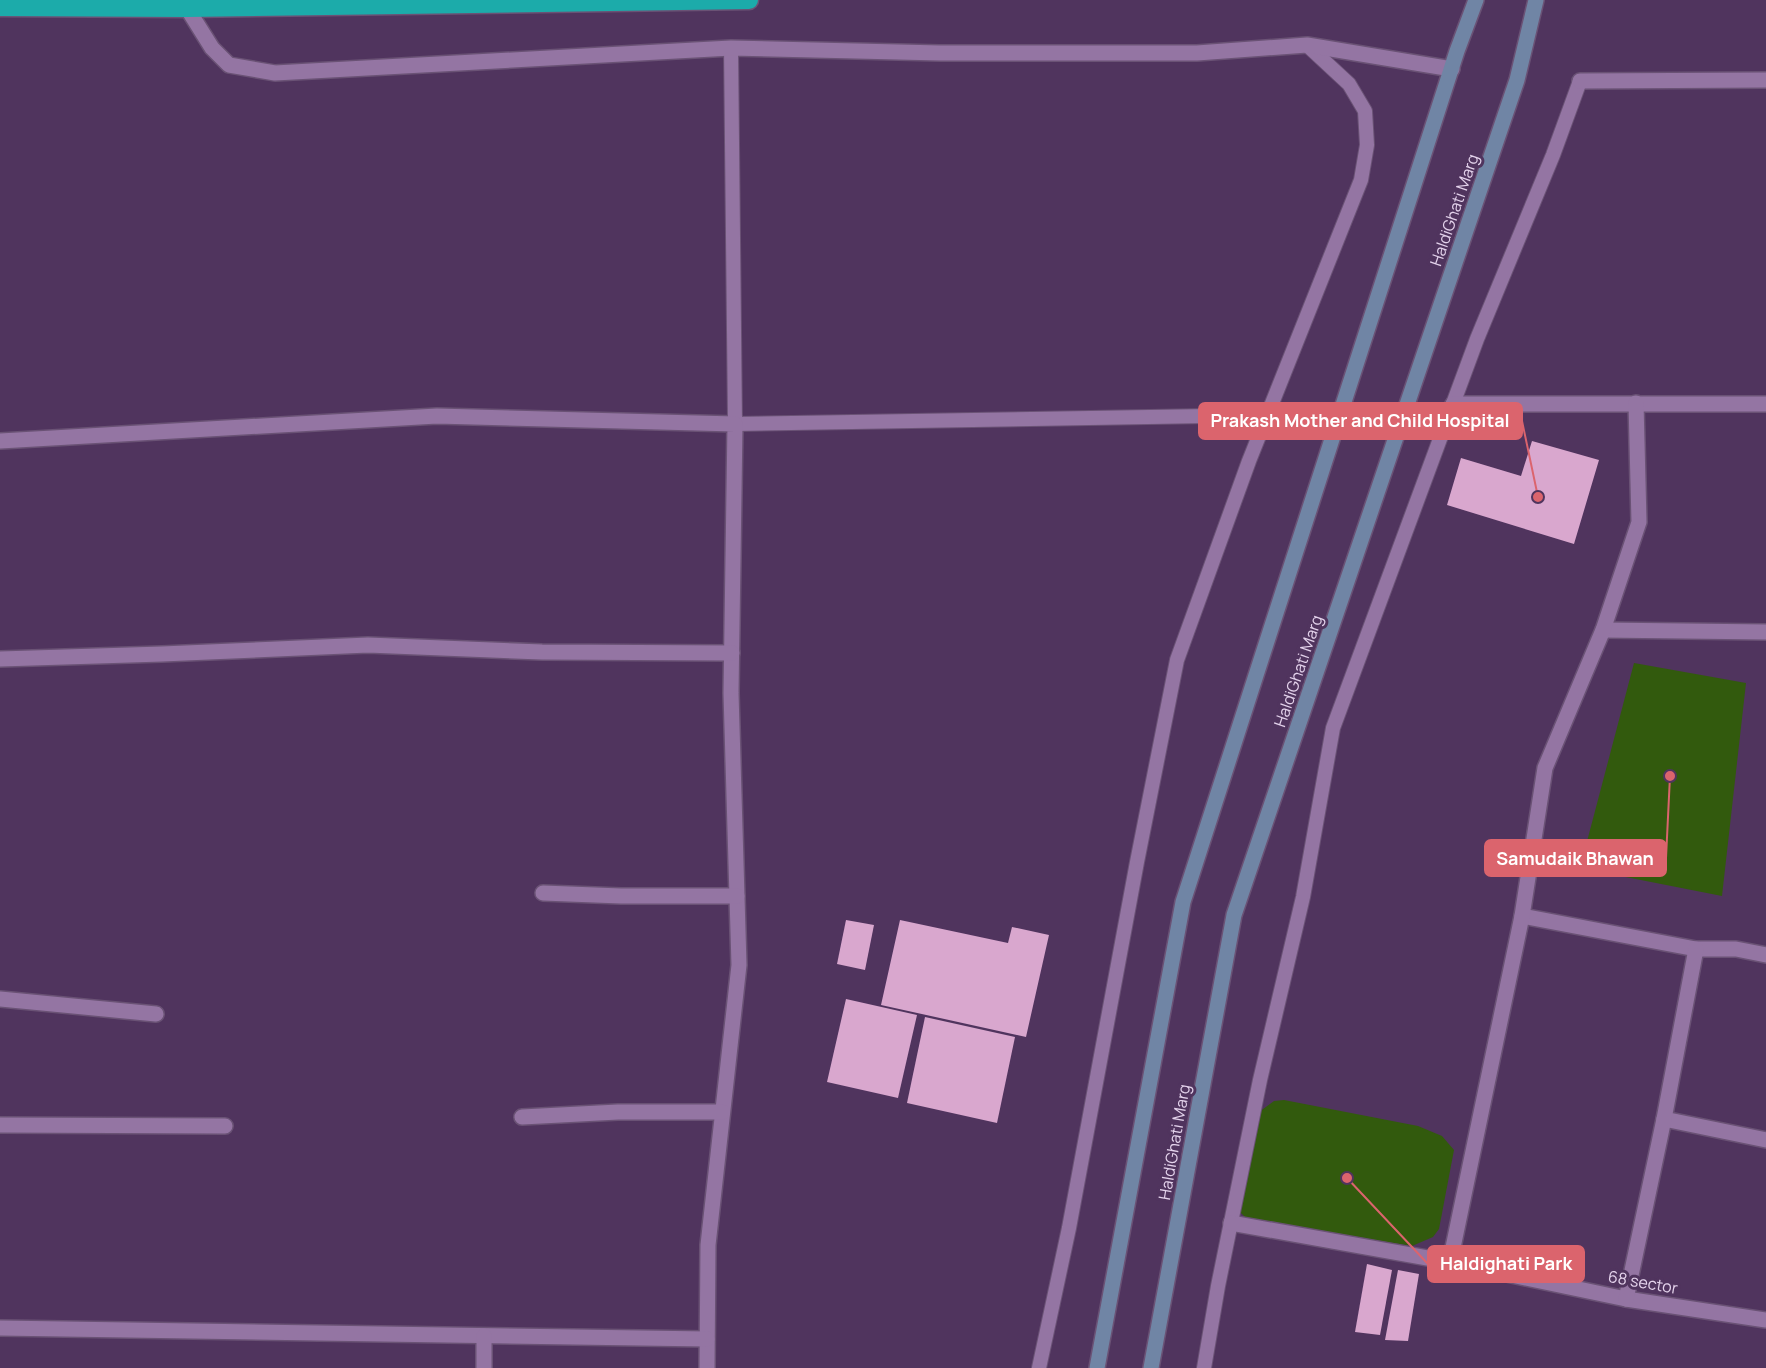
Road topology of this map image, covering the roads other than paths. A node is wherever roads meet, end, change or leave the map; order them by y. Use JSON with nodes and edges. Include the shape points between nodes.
{"nodes":[{"id":1,"x":749,"y":0,"type":"edge"},
{"id":2,"x":1476,"y":0,"type":"edge"},
{"id":3,"x":1536,"y":0,"type":"edge"},
{"id":4,"x":0,"y":7,"type":"edge"},
{"id":5,"x":187,"y":8,"type":"junction"},
{"id":6,"x":1307,"y":45,"type":"junction"},
{"id":7,"x":731,"y":48,"type":"junction"},
{"id":8,"x":1452,"y":69,"type":"junction"},
{"id":9,"x":1766,"y":80,"type":"edge"},
{"id":10,"x":1580,"y":81,"type":"joint"},
{"id":11,"x":1453,"y":404,"type":"junction"},
{"id":12,"x":1636,"y":404,"type":"junction"},
{"id":13,"x":1766,"y":404,"type":"edge"},
{"id":14,"x":1268,"y":415,"type":"junction"},
{"id":15,"x":735,"y":424,"type":"junction"},
{"id":16,"x":0,"y":441,"type":"edge"},
{"id":17,"x":1603,"y":630,"type":"junction"},
{"id":18,"x":1766,"y":632,"type":"edge"},
{"id":19,"x":732,"y":653,"type":"junction"},
{"id":20,"x":0,"y":659,"type":"edge"},
{"id":21,"x":543,"y":893,"type":"dead end"},
{"id":22,"x":737,"y":896,"type":"junction"},
{"id":23,"x":1522,"y":916,"type":"junction"},
{"id":24,"x":1696,"y":949,"type":"junction"},
{"id":25,"x":1766,"y":955,"type":"edge"},
{"id":26,"x":0,"y":999,"type":"edge"},
{"id":27,"x":156,"y":1014,"type":"dead end"},
{"id":28,"x":722,"y":1112,"type":"junction"},
{"id":29,"x":522,"y":1117,"type":"dead end"},
{"id":30,"x":1664,"y":1119,"type":"junction"},
{"id":31,"x":0,"y":1125,"type":"edge"},
{"id":32,"x":225,"y":1126,"type":"dead end"},
{"id":33,"x":1766,"y":1140,"type":"edge"},
{"id":34,"x":1231,"y":1223,"type":"junction"},
{"id":35,"x":1450,"y":1262,"type":"junction"},
{"id":36,"x":1626,"y":1299,"type":"junction"},
{"id":37,"x":1766,"y":1320,"type":"edge"},
{"id":38,"x":0,"y":1328,"type":"edge"},
{"id":39,"x":484,"y":1336,"type":"junction"},
{"id":40,"x":707,"y":1339,"type":"junction"},
{"id":41,"x":484,"y":1368,"type":"edge"},
{"id":42,"x":707,"y":1368,"type":"edge"},
{"id":43,"x":1040,"y":1368,"type":"edge"},
{"id":44,"x":1097,"y":1368,"type":"edge"},
{"id":45,"x":1151,"y":1368,"type":"edge"},
{"id":46,"x":1204,"y":1368,"type":"edge"}],
"edges":[{"from":1,"to":5,"type":"highway"},
{"from":2,"to":8,"type":"street"},
{"from":3,"to":45,"type":"street","name":"HaldiGhati Marg","via":[[1517,80],[1234,915]]},
{"from":4,"to":5,"type":"highway"},
{"from":5,"to":7,"type":"street","via":[[212,48],[229,65],[275,73]]},
{"from":6,"to":7,"type":"street","via":[[1197,53]]},
{"from":6,"to":8,"type":"street"},
{"from":6,"to":14,"type":"lane","via":[[1349,84],[1365,111],[1367,145],[1362,180]]},
{"from":7,"to":15,"type":"lane"},
{"from":8,"to":44,"type":"street","via":[[1183,902]]},
{"from":9,"to":10,"type":"street"},
{"from":10,"to":11,"type":"lane"},
{"from":11,"to":12,"type":"street"},
{"from":11,"to":34,"type":"lane","via":[[1333,728],[1303,897]]},
{"from":12,"to":13,"type":"street"},
{"from":12,"to":17,"type":"street","via":[[1639,522]]},
{"from":14,"to":15,"type":"lane"},
{"from":14,"to":43,"type":"lane","via":[[1177,660]]},
{"from":15,"to":16,"type":"street","via":[[437,416]]},
{"from":15,"to":19,"type":"street"},
{"from":17,"to":18,"type":"street"},
{"from":17,"to":23,"type":"street","via":[[1545,768]]},
{"from":19,"to":20,"type":"street","via":[[542,652],[368,645]]},
{"from":19,"to":22,"type":"street"},
{"from":21,"to":22,"type":"street"},
{"from":22,"to":28,"type":"street","via":[[739,965]]},
{"from":23,"to":24,"type":"street"},
{"from":23,"to":35,"type":"street"},
{"from":24,"to":25,"type":"street","via":[[1736,948]]},
{"from":24,"to":30,"type":"street"},
{"from":26,"to":27,"type":"street"},
{"from":28,"to":29,"type":"street"},
{"from":28,"to":40,"type":"street","via":[[708,1245]]},
{"from":30,"to":33,"type":"street"},
{"from":30,"to":36,"type":"street"},
{"from":31,"to":32,"type":"street"},
{"from":34,"to":35,"type":"street","name":"68 sector"},
{"from":34,"to":46,"type":"lane"},
{"from":35,"to":36,"type":"street","name":"68 sector"},
{"from":36,"to":37,"type":"street","name":"68 sector"},
{"from":38,"to":39,"type":"street"},
{"from":39,"to":40,"type":"street"},
{"from":39,"to":41,"type":"street"},
{"from":40,"to":42,"type":"street"}]}
